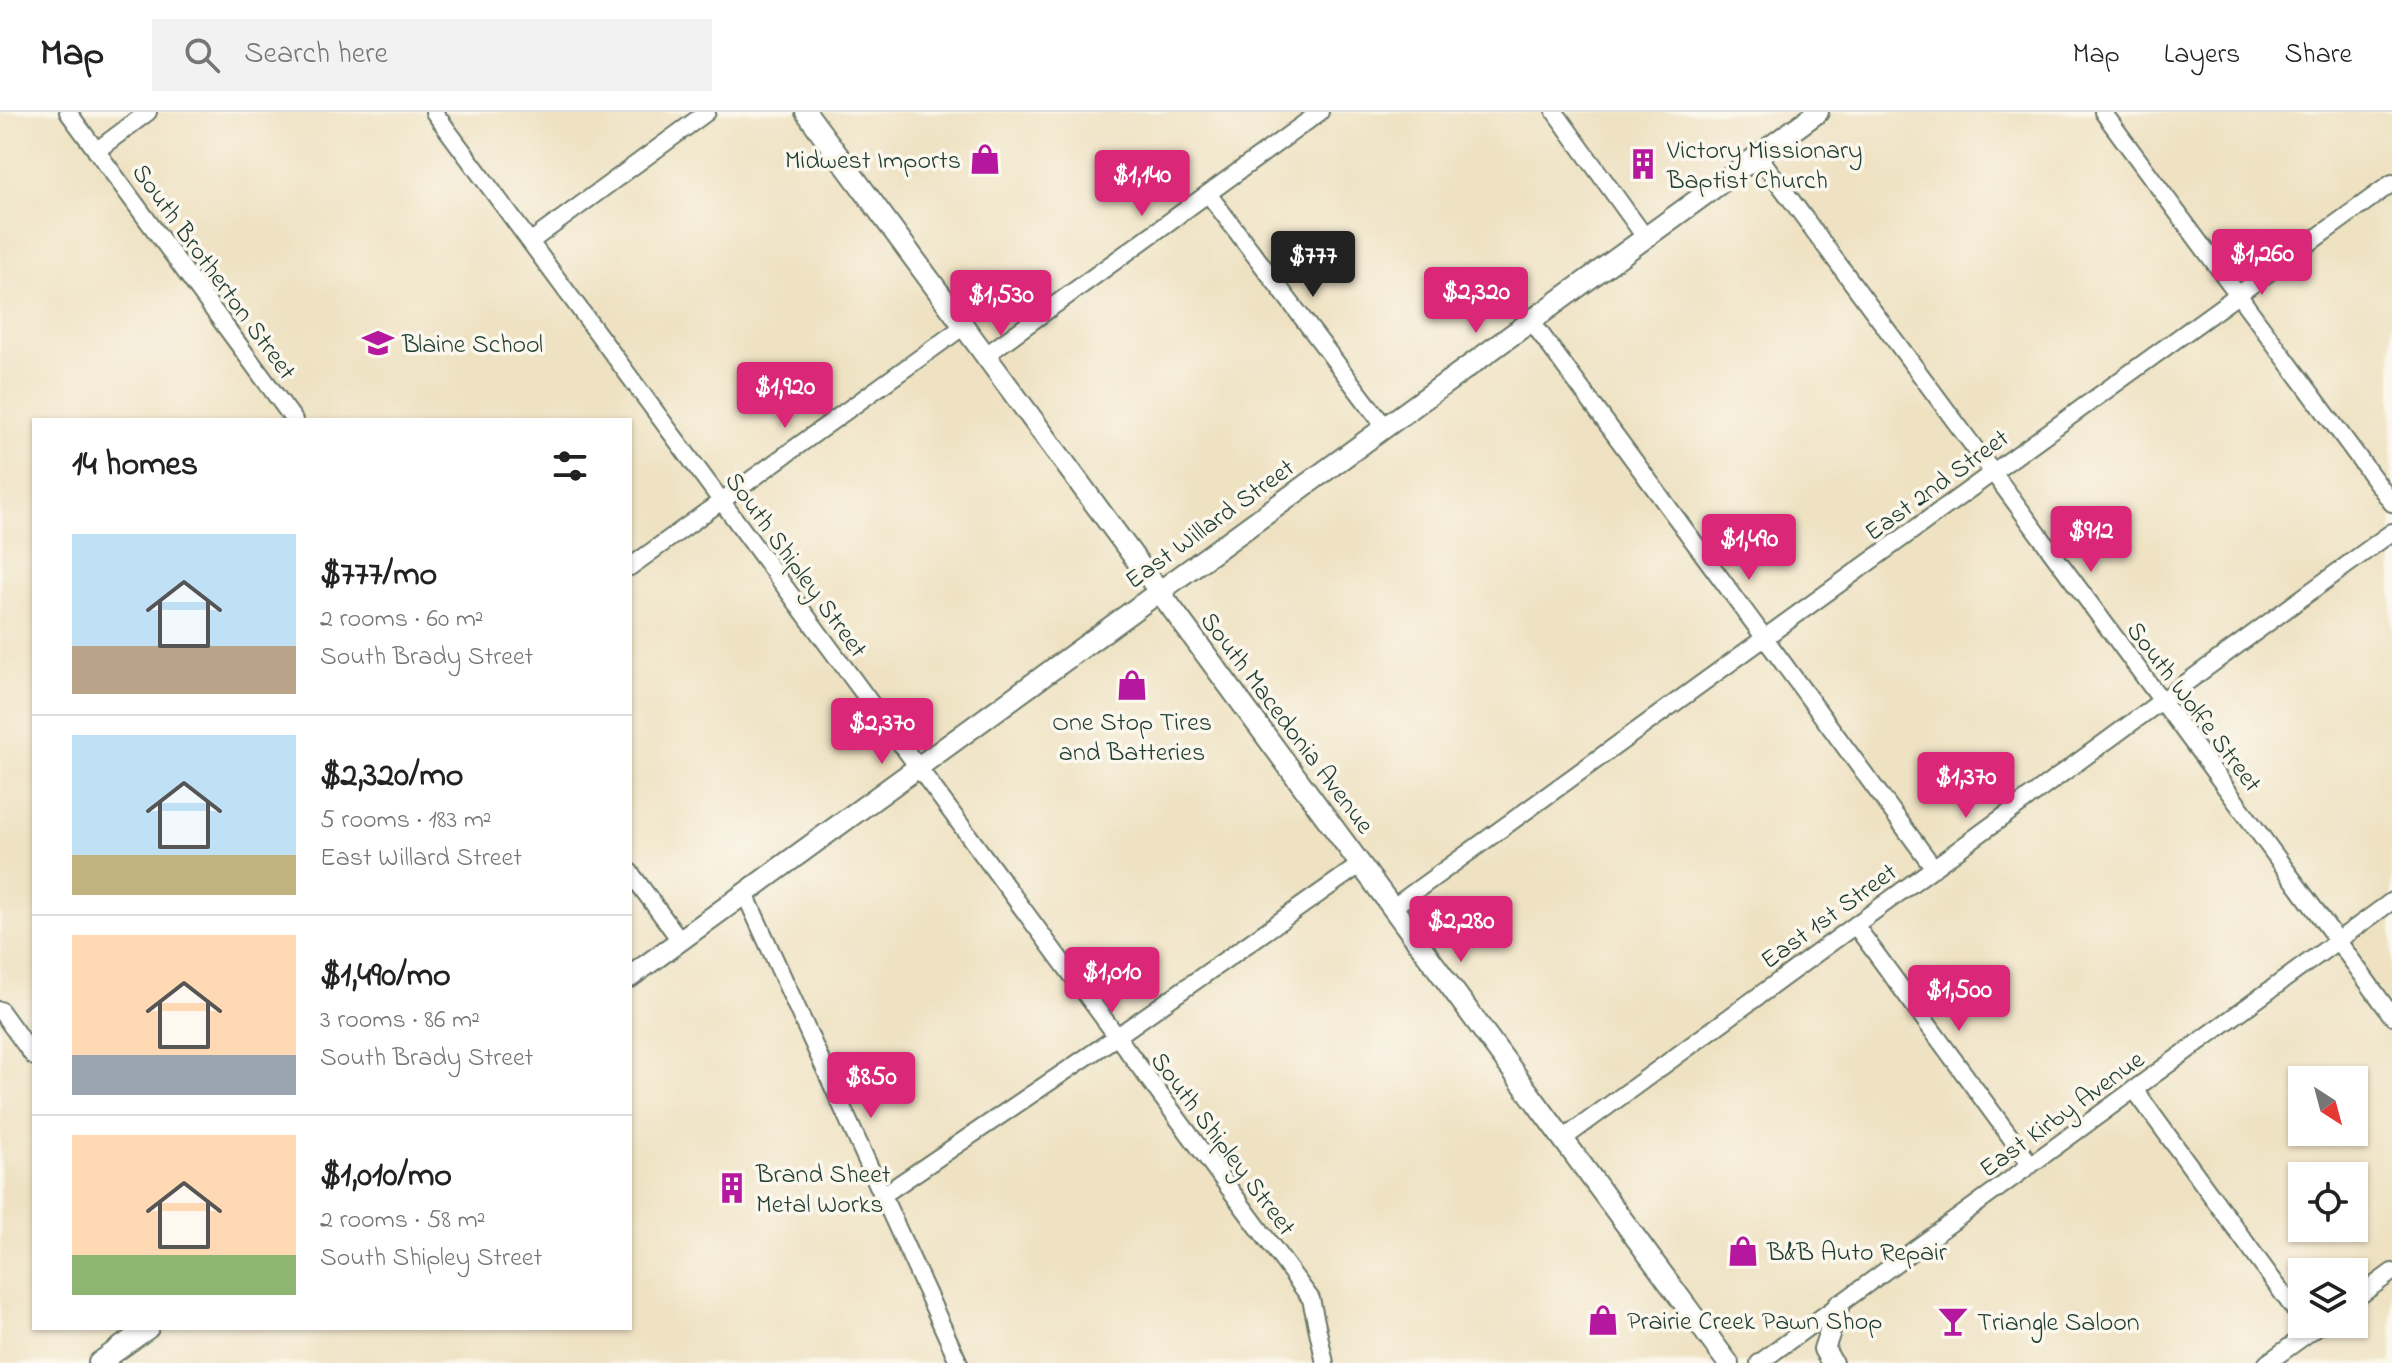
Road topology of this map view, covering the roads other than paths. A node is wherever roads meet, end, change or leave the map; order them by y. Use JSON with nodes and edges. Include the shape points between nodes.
{"nodes":[{"id":1,"x":68,"y":112,"type":"edge"},
{"id":2,"x":148,"y":112,"type":"edge"},
{"id":3,"x":434,"y":112,"type":"edge"},
{"id":4,"x":707,"y":112,"type":"edge"},
{"id":5,"x":806,"y":112,"type":"edge"},
{"id":6,"x":1320,"y":112,"type":"edge"},
{"id":7,"x":1555,"y":112,"type":"edge"},
{"id":8,"x":1818,"y":112,"type":"edge"},
{"id":9,"x":2103,"y":112,"type":"edge"},
{"id":10,"x":96,"y":151,"type":"junction"},
{"id":11,"x":1758,"y":155,"type":"junction"},
{"id":12,"x":2392,"y":183,"type":"edge"},
{"id":13,"x":1209,"y":195,"type":"junction"},
{"id":14,"x":1645,"y":237,"type":"junction"},
{"id":15,"x":530,"y":242,"type":"junction"},
{"id":16,"x":2237,"y":296,"type":"junction"},
{"id":17,"x":1532,"y":322,"type":"junction"},
{"id":18,"x":964,"y":326,"type":"junction"},
{"id":19,"x":986,"y":355,"type":"junction"},
{"id":20,"x":293,"y":418,"type":"edge"},
{"id":21,"x":1385,"y":427,"type":"junction"},
{"id":22,"x":1992,"y":473,"type":"junction"},
{"id":23,"x":720,"y":501,"type":"junction"},
{"id":24,"x":2392,"y":503,"type":"edge"},
{"id":25,"x":2392,"y":532,"type":"edge"},
{"id":26,"x":632,"y":566,"type":"edge"},
{"id":27,"x":1159,"y":592,"type":"junction"},
{"id":28,"x":1765,"y":637,"type":"junction"},
{"id":29,"x":2162,"y":701,"type":"junction"},
{"id":30,"x":917,"y":768,"type":"junction"},
{"id":31,"x":1361,"y":864,"type":"junction"},
{"id":32,"x":1934,"y":868,"type":"junction"},
{"id":33,"x":632,"y":875,"type":"edge"},
{"id":34,"x":745,"y":894,"type":"junction"},
{"id":35,"x":2392,"y":901,"type":"edge"},
{"id":36,"x":1392,"y":908,"type":"junction"},
{"id":37,"x":1855,"y":925,"type":"junction"},
{"id":38,"x":680,"y":940,"type":"junction"},
{"id":39,"x":2338,"y":941,"type":"junction"},
{"id":40,"x":632,"y":976,"type":"edge"},
{"id":41,"x":0,"y":1010,"type":"edge"},
{"id":42,"x":2392,"y":1016,"type":"edge"},
{"id":43,"x":1116,"y":1037,"type":"junction"},
{"id":44,"x":32,"y":1054,"type":"edge"},
{"id":45,"x":2134,"y":1089,"type":"junction"},
{"id":46,"x":1563,"y":1139,"type":"junction"},
{"id":47,"x":2031,"y":1165,"type":"junction"},
{"id":48,"x":883,"y":1195,"type":"junction"},
{"id":49,"x":2392,"y":1272,"type":"edge"},
{"id":50,"x":2368,"y":1290,"type":"edge"},
{"id":51,"x":2288,"y":1297,"type":"edge"},
{"id":52,"x":1839,"y":1305,"type":"junction"},
{"id":53,"x":145,"y":1330,"type":"edge"},
{"id":54,"x":2295,"y":1338,"type":"edge"},
{"id":55,"x":99,"y":1363,"type":"edge"},
{"id":56,"x":959,"y":1363,"type":"edge"},
{"id":57,"x":1325,"y":1363,"type":"edge"},
{"id":58,"x":1728,"y":1363,"type":"edge"},
{"id":59,"x":1759,"y":1363,"type":"edge"},
{"id":60,"x":1832,"y":1363,"type":"edge"},
{"id":61,"x":2267,"y":1363,"type":"edge"}],
"edges":[{"from":1,"to":10,"type":"street","name":"South Brotherton Street"},
{"from":2,"to":10,"type":"street"},
{"from":3,"to":15,"type":"street","name":"South Shipley Street"},
{"from":4,"to":15,"type":"street"},
{"from":5,"to":18,"type":"street","name":"South Macedonia Avenue"},
{"from":6,"to":13,"type":"street"},
{"from":7,"to":14,"type":"street"},
{"from":8,"to":11,"type":"street","name":"East Willard Street"},
{"from":9,"to":16,"type":"street"},
{"from":10,"to":20,"type":"street","name":"South Brotherton Street"},
{"from":11,"to":14,"type":"street","name":"East Willard Street"},
{"from":11,"to":22,"type":"street","name":"South Wolfe Street"},
{"from":12,"to":16,"type":"street","name":"East 2nd Street"},
{"from":13,"to":19,"type":"street"},
{"from":13,"to":21,"type":"street"},
{"from":14,"to":17,"type":"street","name":"East Willard Street"},
{"from":15,"to":23,"type":"street","name":"South Shipley Street"},
{"from":16,"to":22,"type":"street","name":"East 2nd Street"},
{"from":16,"to":24,"type":"street"},
{"from":17,"to":21,"type":"street","name":"East Willard Street"},
{"from":17,"to":28,"type":"street"},
{"from":18,"to":19,"type":"street","name":"South Macedonia Avenue"},
{"from":18,"to":23,"type":"street"},
{"from":19,"to":27,"type":"street","name":"South Macedonia Avenue"},
{"from":21,"to":27,"type":"street","name":"East Willard Street"},
{"from":22,"to":28,"type":"street","name":"East 2nd Street"},
{"from":22,"to":29,"type":"street","name":"South Wolfe Street"},
{"from":23,"to":26,"type":"street"},
{"from":23,"to":30,"type":"street","name":"South Shipley Street"},
{"from":25,"to":29,"type":"street","name":"East 1st Street"},
{"from":27,"to":30,"type":"street","name":"East Willard Street"},
{"from":27,"to":31,"type":"street","name":"South Macedonia Avenue"},
{"from":28,"to":32,"type":"street"},
{"from":28,"to":36,"type":"street","name":"East 2nd Street"},
{"from":29,"to":32,"type":"street","name":"East 1st Street"},
{"from":29,"to":39,"type":"street","name":"South Wolfe Street"},
{"from":30,"to":34,"type":"street","name":"East Willard Street"},
{"from":30,"to":43,"type":"street","name":"South Shipley Street"},
{"from":31,"to":36,"type":"street","name":"South Macedonia Avenue"},
{"from":31,"to":43,"type":"street"},
{"from":32,"to":37,"type":"street","name":"East 1st Street"},
{"from":33,"to":38,"type":"street"},
{"from":34,"to":38,"type":"street","name":"East Willard Street"},
{"from":34,"to":48,"type":"street"},
{"from":35,"to":39,"type":"street","name":"East Kirby Avenue"},
{"from":36,"to":46,"type":"street","name":"South Macedonia Avenue"},
{"from":37,"to":46,"type":"street","name":"East 1st Street"},
{"from":37,"to":47,"type":"street"},
{"from":38,"to":40,"type":"street","name":"East Willard Street"},
{"from":39,"to":42,"type":"street","name":"South Wolfe Street"},
{"from":39,"to":45,"type":"street","name":"East Kirby Avenue"},
{"from":41,"to":44,"type":"street"},
{"from":43,"to":48,"type":"street"},
{"from":43,"to":57,"type":"street","name":"South Shipley Street","via":[[1311,1299]]},
{"from":45,"to":47,"type":"street","name":"East Kirby Avenue"},
{"from":45,"to":51,"type":"street"},
{"from":46,"to":58,"type":"street","name":"South Macedonia Avenue"},
{"from":47,"to":52,"type":"street","name":"East Kirby Avenue"},
{"from":48,"to":56,"type":"street"},
{"from":49,"to":50,"type":"street"},
{"from":52,"to":59,"type":"street","name":"East Kirby Avenue"},
{"from":52,"to":60,"type":"street","via":[[1824,1349]]},
{"from":53,"to":55,"type":"street"},
{"from":54,"to":61,"type":"street"}]}
